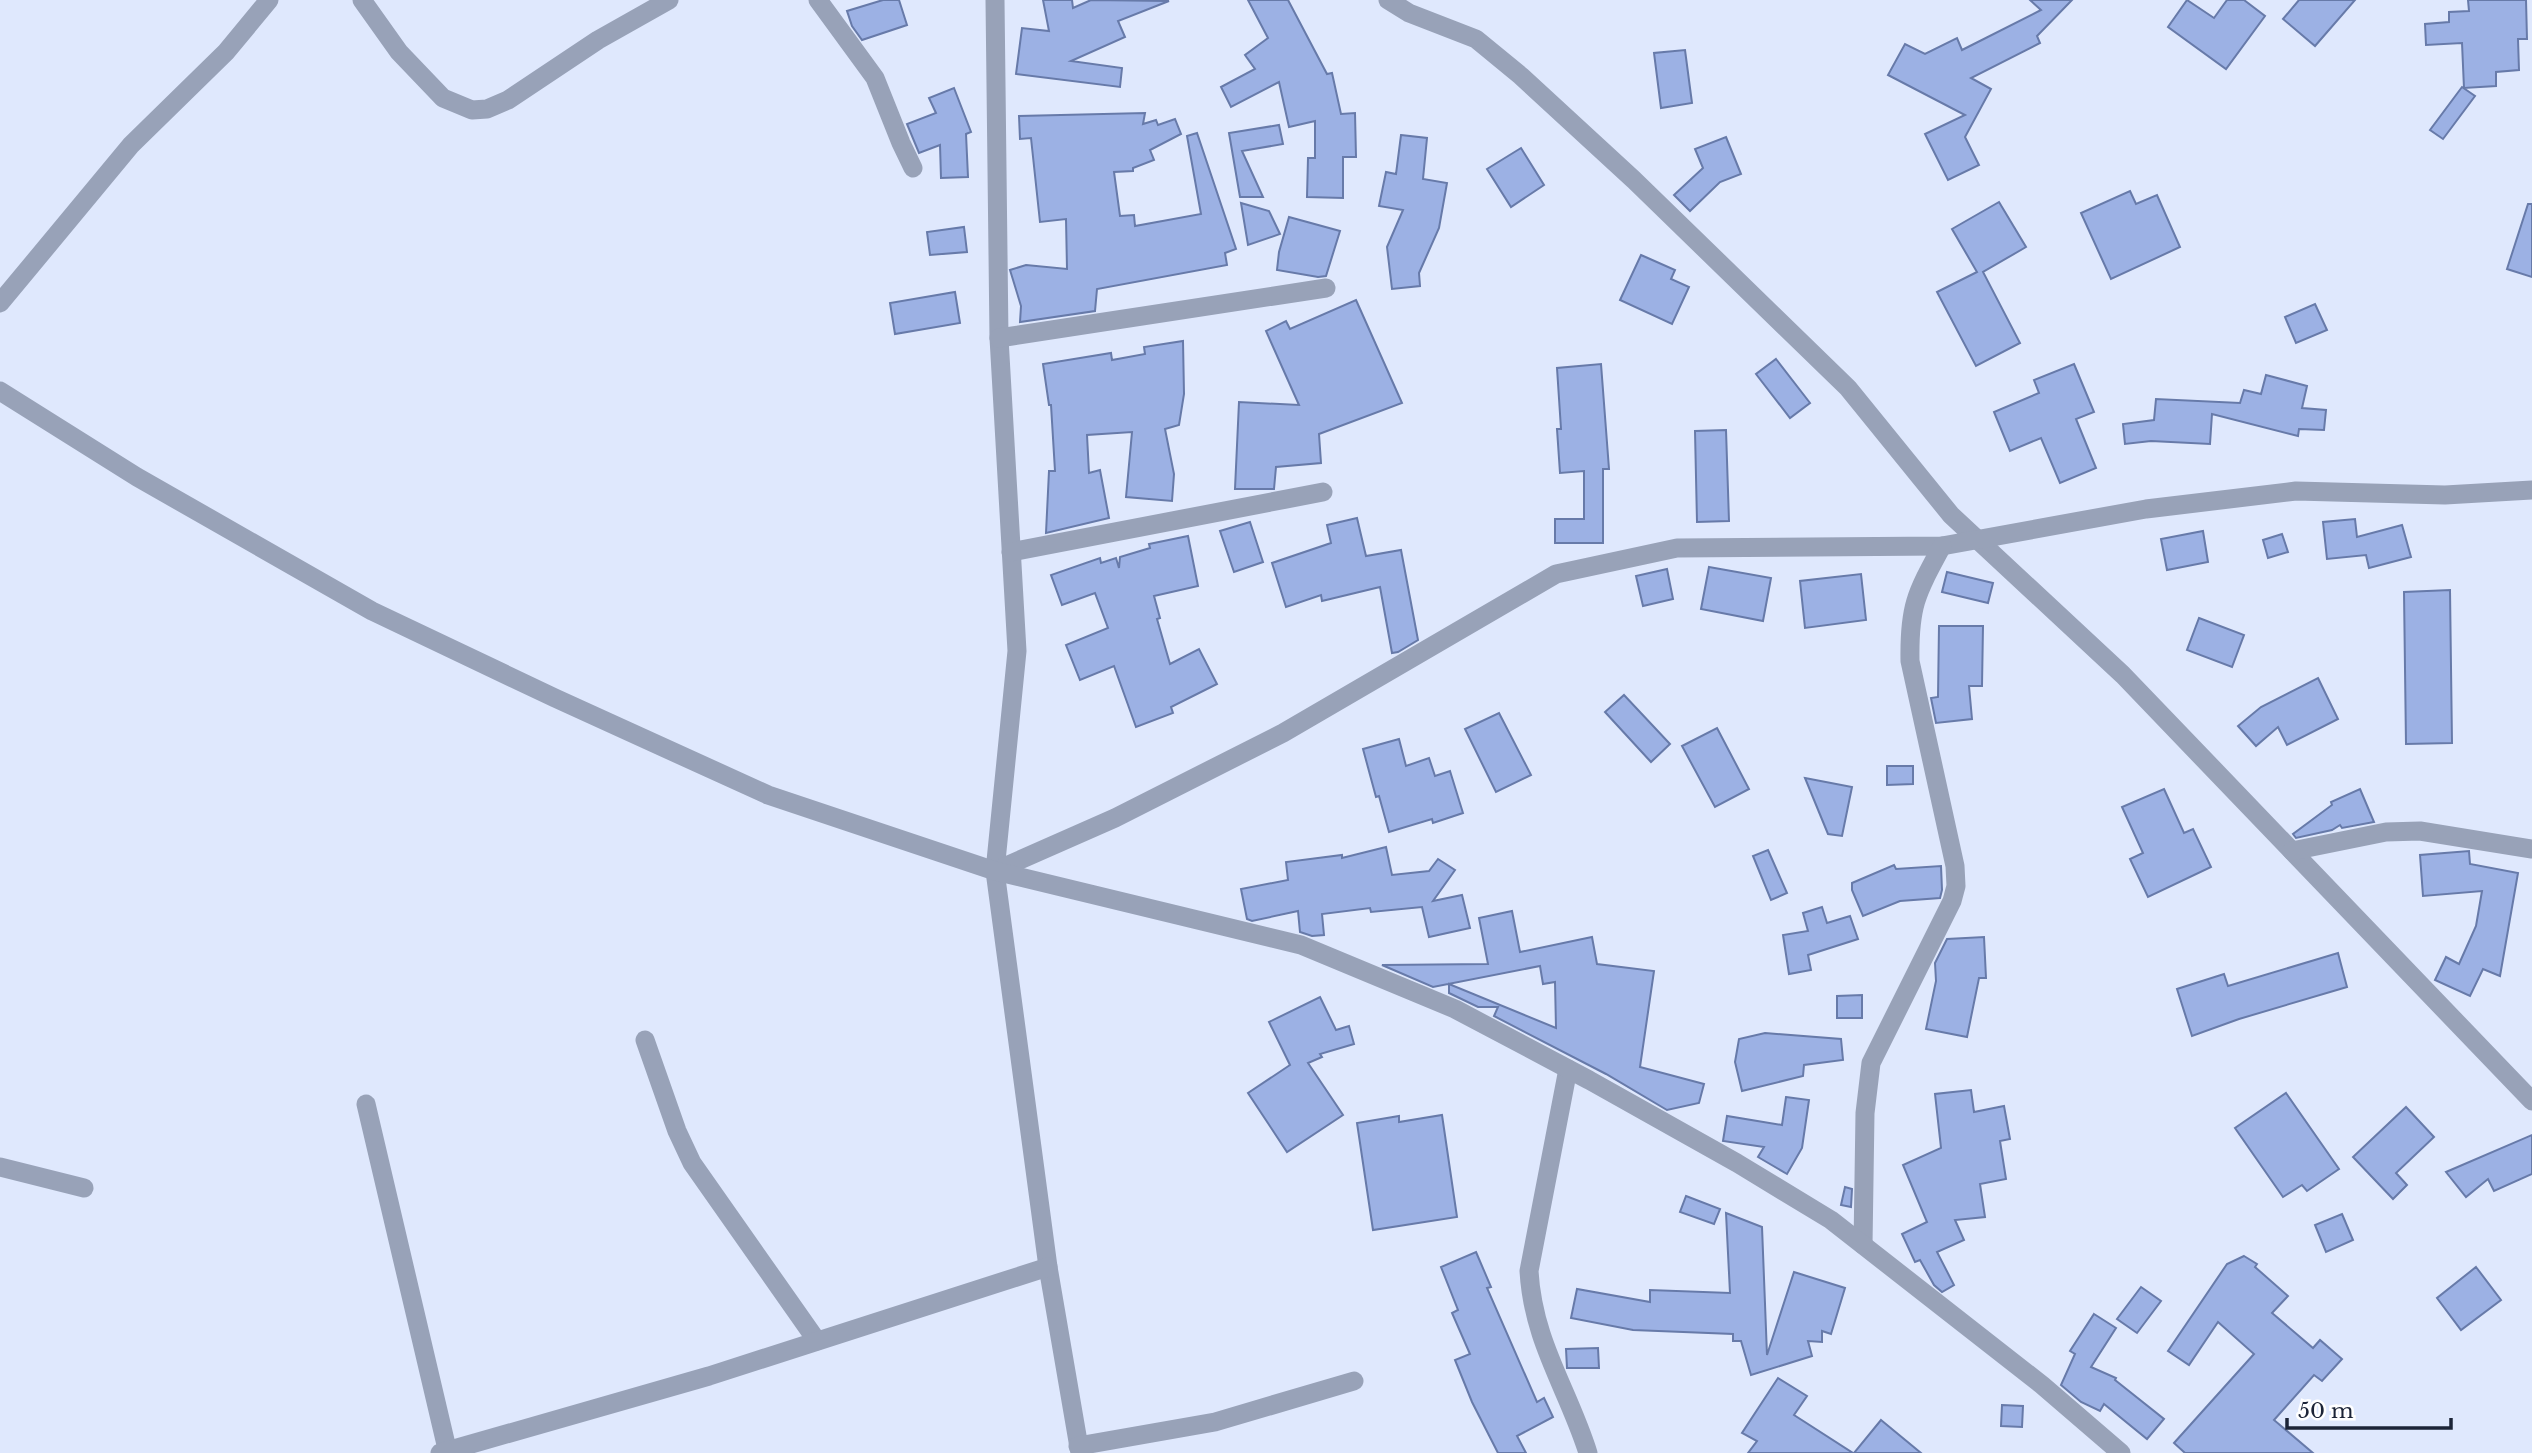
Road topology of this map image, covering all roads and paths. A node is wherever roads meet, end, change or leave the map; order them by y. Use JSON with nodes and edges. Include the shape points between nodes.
{"nodes":[{"id":1,"x":269,"y":0,"type":"edge"},
{"id":2,"x":362,"y":0,"type":"edge"},
{"id":3,"x":669,"y":0,"type":"edge"},
{"id":4,"x":818,"y":0,"type":"edge"},
{"id":5,"x":995,"y":0,"type":"edge"},
{"id":6,"x":1388,"y":0,"type":"edge"},
{"id":7,"x":913,"y":168,"type":"dead end"},
{"id":8,"x":1326,"y":288,"type":"dead end"},
{"id":9,"x":0,"y":303,"type":"edge"},
{"id":10,"x":999,"y":338,"type":"junction"},
{"id":11,"x":1,"y":394,"type":"edge"},
{"id":12,"x":2532,"y":490,"type":"edge"},
{"id":13,"x":1323,"y":492,"type":"dead end"},
{"id":14,"x":1978,"y":539,"type":"junction"},
{"id":15,"x":1942,"y":547,"type":"junction"},
{"id":16,"x":1011,"y":552,"type":"junction"},
{"id":17,"x":2532,"y":849,"type":"edge"},
{"id":18,"x":2292,"y":851,"type":"junction"},
{"id":19,"x":995,"y":871,"type":"junction"},
{"id":20,"x":645,"y":1040,"type":"dead end"},
{"id":21,"x":1568,"y":1069,"type":"junction"},
{"id":22,"x":2532,"y":1101,"type":"edge"},
{"id":23,"x":366,"y":1104,"type":"dead end"},
{"id":24,"x":0,"y":1167,"type":"edge"},
{"id":25,"x":85,"y":1188,"type":"dead end"},
{"id":26,"x":1863,"y":1245,"type":"junction"},
{"id":27,"x":1048,"y":1268,"type":"junction"},
{"id":28,"x":817,"y":1341,"type":"junction"},
{"id":29,"x":1354,"y":1381,"type":"dead end"},
{"id":30,"x":1079,"y":1450,"type":"edge"},
{"id":31,"x":445,"y":1452,"type":"edge"},
{"id":32,"x":1588,"y":1453,"type":"edge"},
{"id":33,"x":2121,"y":1453,"type":"edge"}],
"edges":[{"from":1,"to":9,"type":"street","via":[[226,52],[131,145]]},
{"from":2,"to":3,"type":"street","via":[[399,52],[443,98],[472,110],[508,100]]},
{"from":4,"to":7,"type":"street","via":[[875,78]]},
{"from":5,"to":10,"type":"street"},
{"from":6,"to":14,"type":"street","via":[[1476,39],[1521,76],[1848,388],[1951,514]]},
{"from":8,"to":10,"type":"street"},
{"from":10,"to":16,"type":"street"},
{"from":11,"to":19,"type":"street","via":[[372,611],[768,795]]},
{"from":12,"to":14,"type":"street","via":[[2445,495],[2296,491],[2146,509]]},
{"from":13,"to":16,"type":"street"},
{"from":14,"to":15,"type":"street"},
{"from":14,"to":18,"type":"street","via":[[2123,676]]},
{"from":15,"to":19,"type":"street","via":[[1677,548],[1556,574],[1283,733],[1115,818]]},
{"from":15,"to":26,"type":"street","via":[[1914,602],[1910,661],[1956,886],[1871,1063],[1865,1113]]},
{"from":16,"to":19,"type":"street","via":[[1017,651]]},
{"from":17,"to":18,"type":"street","via":[[2420,831],[2386,832]]},
{"from":18,"to":22,"type":"street"},
{"from":19,"to":21,"type":"street","via":[[1301,945],[1455,1009]]},
{"from":19,"to":27,"type":"street"},
{"from":20,"to":28,"type":"street","via":[[692,1163]]},
{"from":21,"to":26,"type":"street","via":[[1737,1163]]},
{"from":21,"to":32,"type":"street","via":[[1529,1272],[1537,1326]]},
{"from":23,"to":31,"type":"street"},
{"from":24,"to":25,"type":"street"},
{"from":26,"to":33,"type":"street"},
{"from":27,"to":28,"type":"street"},
{"from":27,"to":30,"type":"street"},
{"from":28,"to":31,"type":"street"},
{"from":29,"to":30,"type":"street","via":[[1215,1422]]}]}
